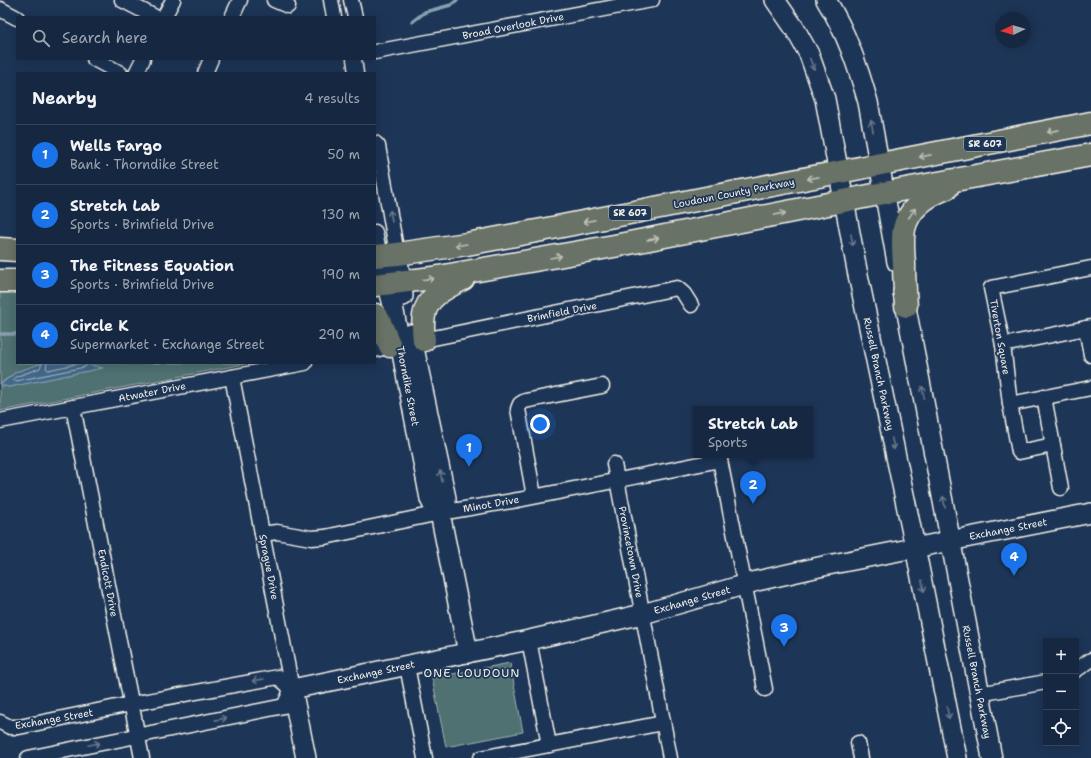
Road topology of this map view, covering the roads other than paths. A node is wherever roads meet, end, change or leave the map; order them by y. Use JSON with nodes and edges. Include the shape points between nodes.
{"nodes":[{"id":1,"x":122,"y":0,"type":"edge"},
{"id":2,"x":173,"y":0,"type":"edge"},
{"id":3,"x":240,"y":0,"type":"edge"},
{"id":4,"x":274,"y":0,"type":"edge"},
{"id":5,"x":331,"y":0,"type":"edge"},
{"id":6,"x":351,"y":0,"type":"edge"},
{"id":7,"x":652,"y":0,"type":"edge"},
{"id":8,"x":775,"y":0,"type":"edge"},
{"id":9,"x":826,"y":0,"type":"edge"},
{"id":10,"x":288,"y":6,"type":"dead end"},
{"id":11,"x":0,"y":9,"type":"edge"},
{"id":12,"x":153,"y":16,"type":"edge"},
{"id":13,"x":165,"y":16,"type":"edge"},
{"id":14,"x":232,"y":16,"type":"edge"},
{"id":15,"x":334,"y":16,"type":"edge"},
{"id":16,"x":355,"y":16,"type":"edge"},
{"id":17,"x":16,"y":17,"type":"edge"},
{"id":18,"x":376,"y":52,"type":"edge"},
{"id":19,"x":96,"y":60,"type":"edge"},
{"id":20,"x":142,"y":60,"type":"edge"},
{"id":21,"x":211,"y":60,"type":"edge"},
{"id":22,"x":354,"y":60,"type":"edge"},
{"id":23,"x":118,"y":72,"type":"edge"},
{"id":24,"x":136,"y":72,"type":"edge"},
{"id":25,"x":205,"y":72,"type":"edge"},
{"id":26,"x":356,"y":72,"type":"edge"},
{"id":27,"x":1091,"y":124,"type":"edge"},
{"id":28,"x":376,"y":144,"type":"edge"},
{"id":29,"x":1091,"y":155,"type":"edge"},
{"id":30,"x":879,"y":165,"type":"junction"},
{"id":31,"x":839,"y":173,"type":"junction"},
{"id":32,"x":996,"y":173,"type":"junction"},
{"id":33,"x":884,"y":193,"type":"junction"},
{"id":34,"x":844,"y":201,"type":"junction"},
{"id":35,"x":376,"y":235,"type":"edge"},
{"id":36,"x":0,"y":249,"type":"edge"},
{"id":37,"x":16,"y":250,"type":"edge"},
{"id":38,"x":384,"y":255,"type":"edge"},
{"id":39,"x":1091,"y":268,"type":"edge"},
{"id":40,"x":479,"y":271,"type":"junction"},
{"id":41,"x":0,"y":281,"type":"edge"},
{"id":42,"x":16,"y":281,"type":"edge"},
{"id":43,"x":388,"y":284,"type":"edge"},
{"id":44,"x":691,"y":305,"type":"dead end"},
{"id":45,"x":906,"y":306,"type":"junction"},
{"id":46,"x":376,"y":317,"type":"edge"},
{"id":47,"x":1088,"y":328,"type":"edge"},
{"id":48,"x":424,"y":340,"type":"junction"},
{"id":49,"x":1003,"y":345,"type":"junction"},
{"id":50,"x":383,"y":348,"type":"edge"},
{"id":51,"x":1091,"y":355,"type":"edge"},
{"id":52,"x":299,"y":364,"type":"edge"},
{"id":53,"x":232,"y":377,"type":"junction"},
{"id":54,"x":602,"y":386,"type":"dead end"},
{"id":55,"x":1091,"y":388,"type":"edge"},
{"id":56,"x":1044,"y":397,"type":"junction"},
{"id":57,"x":1010,"y":404,"type":"junction"},
{"id":58,"x":73,"y":407,"type":"junction"},
{"id":59,"x":420,"y":407,"type":"junction"},
{"id":60,"x":0,"y":421,"type":"edge"},
{"id":61,"x":1053,"y":445,"type":"junction"},
{"id":62,"x":716,"y":458,"type":"edge"},
{"id":63,"x":720,"y":458,"type":"edge"},
{"id":64,"x":614,"y":464,"type":"dead end"},
{"id":65,"x":617,"y":480,"type":"junction"},
{"id":66,"x":1061,"y":488,"type":"dead end"},
{"id":67,"x":534,"y":496,"type":"junction"},
{"id":68,"x":440,"y":513,"type":"junction"},
{"id":69,"x":1091,"y":513,"type":"edge"},
{"id":70,"x":262,"y":534,"type":"junction"},
{"id":71,"x":950,"y":540,"type":"junction"},
{"id":72,"x":916,"y":547,"type":"junction"},
{"id":73,"x":745,"y":585,"type":"junction"},
{"id":74,"x":643,"y":614,"type":"junction"},
{"id":75,"x":529,"y":640,"type":"junction"},
{"id":76,"x":468,"y":653,"type":"junction"},
{"id":77,"x":1091,"y":660,"type":"edge"},
{"id":78,"x":407,"y":666,"type":"junction"},
{"id":79,"x":1079,"y":668,"type":"edge"},
{"id":80,"x":1043,"y":683,"type":"edge"},
{"id":81,"x":292,"y":689,"type":"junction"},
{"id":82,"x":765,"y":689,"type":"dead end"},
{"id":83,"x":979,"y":694,"type":"junction"},
{"id":84,"x":131,"y":704,"type":"junction"},
{"id":85,"x":0,"y":722,"type":"edge"},
{"id":86,"x":663,"y":722,"type":"junction"},
{"id":87,"x":138,"y":735,"type":"junction"},
{"id":88,"x":858,"y":743,"type":"dead end"},
{"id":89,"x":549,"y":745,"type":"junction"},
{"id":90,"x":28,"y":758,"type":"edge"},
{"id":91,"x":142,"y":758,"type":"edge"},
{"id":92,"x":306,"y":758,"type":"edge"},
{"id":93,"x":425,"y":758,"type":"edge"},
{"id":94,"x":481,"y":758,"type":"edge"},
{"id":95,"x":670,"y":758,"type":"edge"},
{"id":96,"x":862,"y":758,"type":"edge"},
{"id":97,"x":956,"y":758,"type":"edge"},
{"id":98,"x":992,"y":758,"type":"edge"}],
"edges":[{"from":1,"to":12,"type":"street"},
{"from":2,"to":13,"type":"street"},
{"from":3,"to":14,"type":"street"},
{"from":4,"to":10,"type":"street"},
{"from":5,"to":15,"type":"street"},
{"from":6,"to":16,"type":"street"},
{"from":7,"to":18,"type":"street","name":"Broad Overlook Drive"},
{"from":8,"to":31,"type":"main road","name":"Russell Branch Parkway","one_way":true,"via":[[809,54],[825,99]]},
{"from":30,"to":9,"type":"main road","name":"Russell Branch Parkway","one_way":true,"via":[[861,76],[845,35]]},
{"from":11,"to":17,"type":"street"},
{"from":19,"to":23,"type":"street"},
{"from":20,"to":24,"type":"street"},
{"from":21,"to":25,"type":"street"},
{"from":22,"to":26,"type":"street"},
{"from":27,"to":30,"type":"main road","name":"Loudoun County Parkway","number":"SR 607","one_way":true},
{"from":38,"to":28,"type":"street","one_way":true},
{"from":29,"to":32,"type":"main road"},
{"from":30,"to":31,"type":"main road","name":"Loudoun County Parkway","number":"SR 607"},
{"from":30,"to":33,"type":"main road","name":"Russell Branch Parkway"},
{"from":31,"to":34,"type":"main road","name":"Russell Branch Parkway"},
{"from":31,"to":38,"type":"main road","name":"Loudoun County Parkway","number":"SR 607","one_way":true,"via":[[527,233]]},
{"from":32,"to":33,"type":"main road"},
{"from":45,"to":32,"type":"main road","one_way":true,"via":[[903,241],[904,228],[911,212],[931,195]]},
{"from":33,"to":34,"type":"main road"},
{"from":33,"to":45,"type":"main road","name":"Russell Branch Parkway"},
{"from":40,"to":34,"type":"main road","one_way":true},
{"from":34,"to":72,"type":"main road","name":"Russell Branch Parkway","one_way":true},
{"from":35,"to":38,"type":"street"},
{"from":36,"to":37,"type":"main road"},
{"from":38,"to":43,"type":"main road","name":"Thorndike Street"},
{"from":39,"to":49,"type":"street","name":"Tiverton Square","via":[[991,288]]},
{"from":43,"to":40,"type":"main road","one_way":true},
{"from":40,"to":48,"type":"main road","via":[[444,288],[432,297],[423,317]]},
{"from":41,"to":42,"type":"main road"},
{"from":43,"to":59,"type":"main road","name":"Thorndike Street"},
{"from":44,"to":48,"type":"street","name":"Brimfield Drive","via":[[677,288]]},
{"from":71,"to":45,"type":"main road","name":"Russell Branch Parkway","one_way":true},
{"from":46,"to":50,"type":"main road","via":[[384,330]]},
{"from":47,"to":49,"type":"street"},
{"from":47,"to":51,"type":"street"},
{"from":48,"to":59,"type":"main road","via":[[426,360]]},
{"from":49,"to":57,"type":"street","name":"Tiverton Square"},
{"from":50,"to":59,"type":"main road"},
{"from":52,"to":53,"type":"street","name":"Atwater Drive"},
{"from":53,"to":58,"type":"street","name":"Atwater Drive"},
{"from":53,"to":70,"type":"street","name":"Sprague Drive"},
{"from":54,"to":67,"type":"street","via":[[520,404],[518,409]]},
{"from":55,"to":56,"type":"street"},
{"from":56,"to":57,"type":"street"},
{"from":56,"to":61,"type":"street"},
{"from":57,"to":61,"type":"street","name":"Tiverton Square","via":[[1019,452]]},
{"from":58,"to":60,"type":"street","name":"Atwater Drive"},
{"from":58,"to":84,"type":"street","name":"Endicott Drive"},
{"from":59,"to":68,"type":"main road","name":"Thorndike Street","via":[[446,498]]},
{"from":61,"to":66,"type":"street"},
{"from":62,"to":65,"type":"street","name":"Minot Drive"},
{"from":63,"to":73,"type":"street"},
{"from":64,"to":65,"type":"street","name":"Provincetown Drive"},
{"from":65,"to":67,"type":"street","name":"Minot Drive"},
{"from":65,"to":74,"type":"street","name":"Provincetown Drive"},
{"from":67,"to":68,"type":"street","name":"Minot Drive"},
{"from":68,"to":70,"type":"street","name":"Minot Drive","via":[[325,537],[311,538],[277,532]]},
{"from":68,"to":76,"type":"main road","name":"Thorndike Street"},
{"from":69,"to":71,"type":"main road","name":"Exchange Street"},
{"from":70,"to":81,"type":"street","name":"Sprague Drive"},
{"from":71,"to":72,"type":"main road","name":"Exchange Street"},
{"from":71,"to":83,"type":"main road","name":"Russell Branch Parkway"},
{"from":72,"to":73,"type":"main road","name":"Exchange Street"},
{"from":72,"to":97,"type":"main road","name":"Russell Branch Parkway","one_way":true},
{"from":73,"to":74,"type":"main road","name":"Exchange Street"},
{"from":73,"to":82,"type":"street"},
{"from":74,"to":75,"type":"main road","name":"Exchange Street"},
{"from":74,"to":86,"type":"street","name":"Provincetown Drive"},
{"from":75,"to":76,"type":"main road","name":"Exchange Street"},
{"from":75,"to":89,"type":"street"},
{"from":76,"to":78,"type":"main road","name":"Exchange Street"},
{"from":77,"to":79,"type":"street"},
{"from":78,"to":81,"type":"main road","name":"Exchange Street"},
{"from":78,"to":93,"type":"street"},
{"from":80,"to":83,"type":"street"},
{"from":81,"to":84,"type":"street","name":"Exchange Street","one_way":true,"via":[[278,677]]},
{"from":87,"to":81,"type":"street","one_way":true,"via":[[284,706]]},
{"from":81,"to":92,"type":"main road","name":"Sprague Drive"},
{"from":83,"to":98,"type":"main road","name":"Russell Branch Parkway"},
{"from":84,"to":85,"type":"street","name":"Exchange Street","via":[[19,727],[10,727]]},
{"from":84,"to":87,"type":"street","name":"Endicott Drive"},
{"from":86,"to":89,"type":"street"},
{"from":86,"to":95,"type":"street","name":"Provincetown Drive"},
{"from":90,"to":87,"type":"street","one_way":true},
{"from":87,"to":91,"type":"street","name":"Endicott Drive"},
{"from":88,"to":96,"type":"street"},
{"from":89,"to":94,"type":"street"}]}
